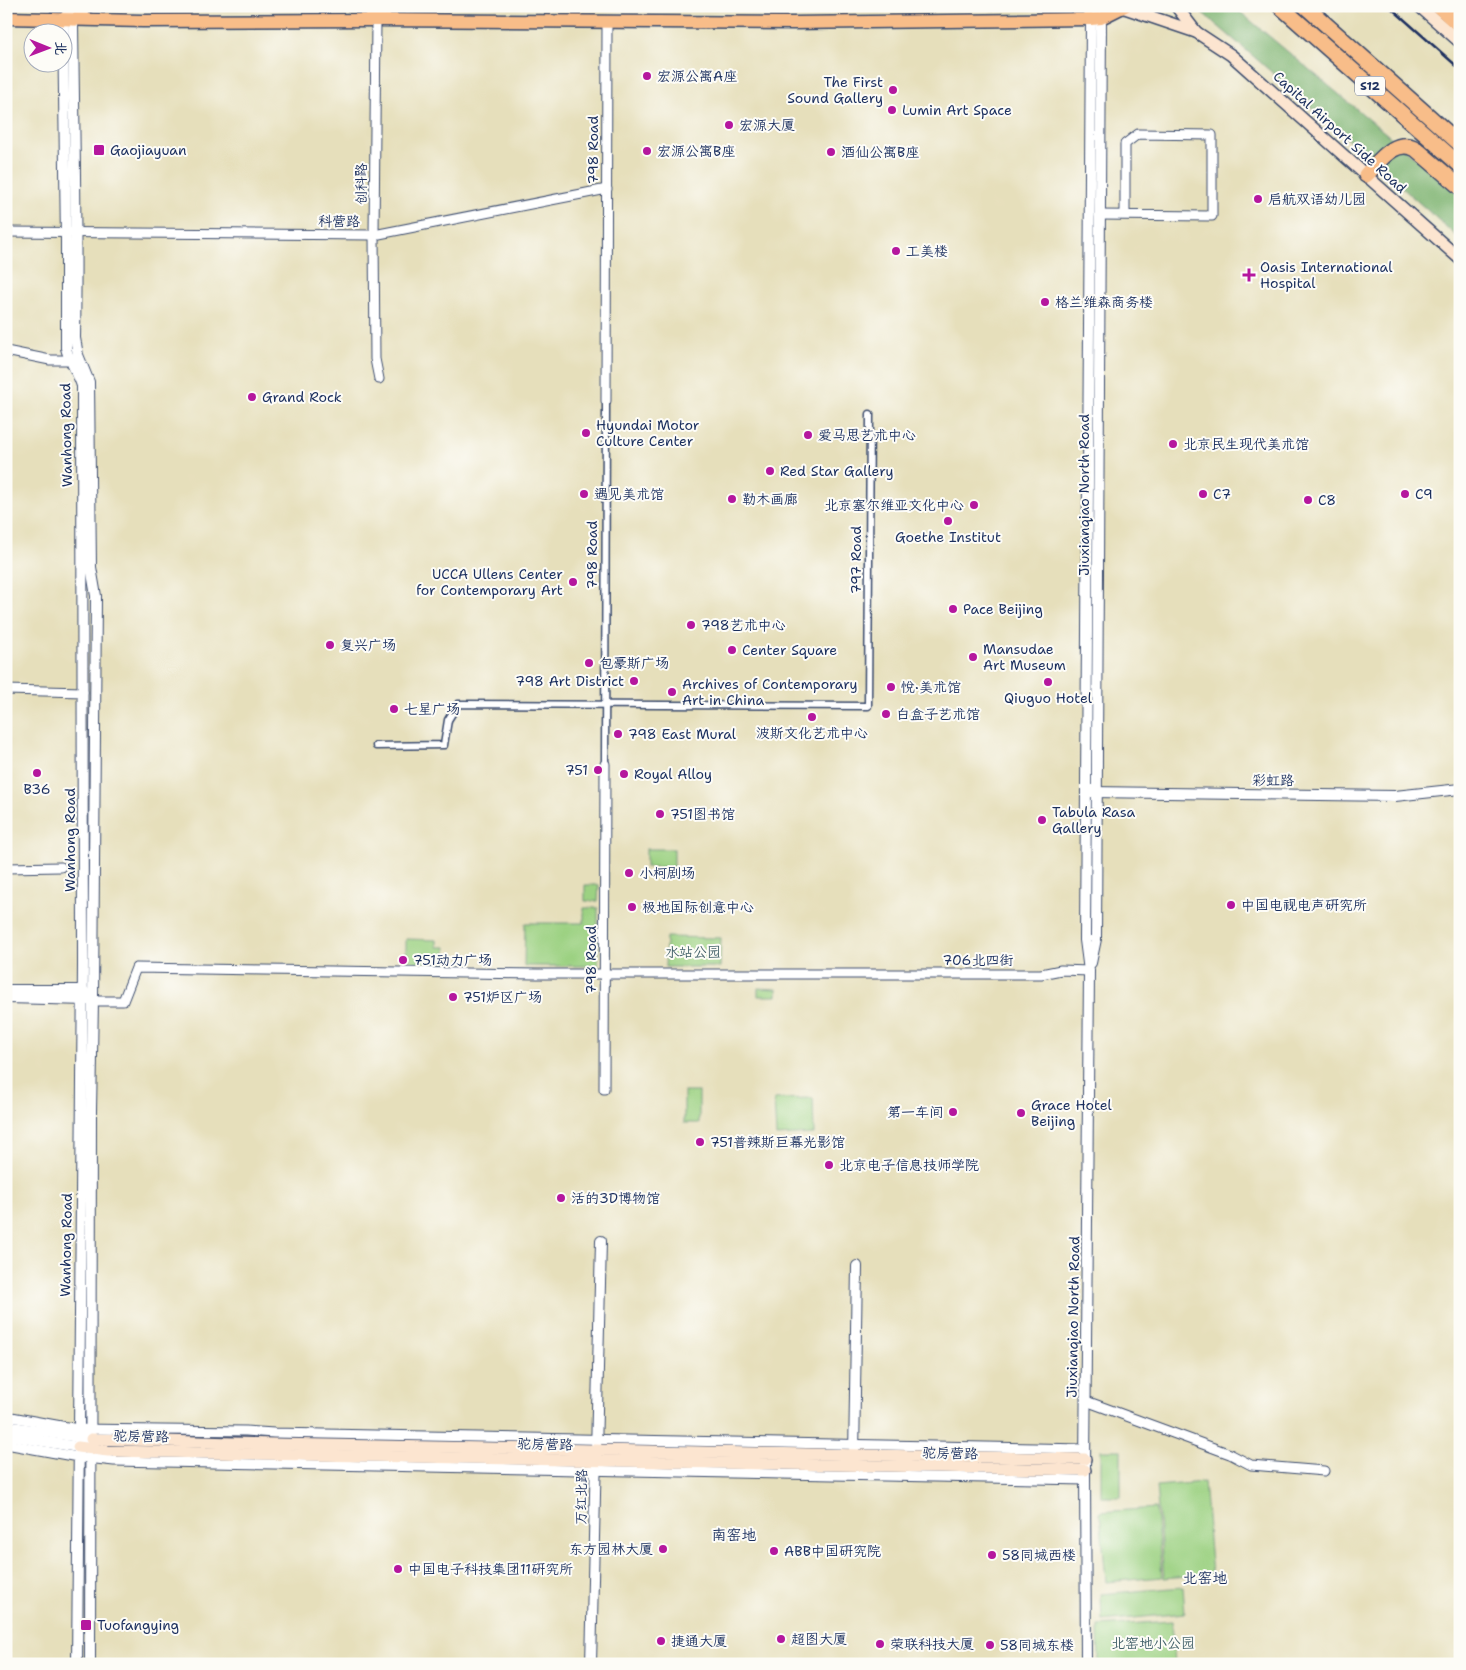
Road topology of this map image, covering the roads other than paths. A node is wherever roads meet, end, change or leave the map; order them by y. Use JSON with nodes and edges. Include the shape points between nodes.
{"nodes":[{"id":1,"x":74,"y":6,"type":"edge"},
{"id":2,"x":88,"y":6,"type":"edge"},
{"id":3,"x":1087,"y":6,"type":"edge"},
{"id":4,"x":1176,"y":6,"type":"edge"},
{"id":5,"x":1280,"y":6,"type":"edge"},
{"id":6,"x":1305,"y":6,"type":"edge"},
{"id":7,"x":1419,"y":6,"type":"edge"},
{"id":8,"x":1438,"y":6,"type":"edge"},
{"id":9,"x":1122,"y":7,"type":"edge"},
{"id":10,"x":6,"y":18,"type":"edge"},
{"id":11,"x":1096,"y":19,"type":"junction"},
{"id":12,"x":68,"y":20,"type":"junction"},
{"id":13,"x":376,"y":20,"type":"junction"},
{"id":14,"x":607,"y":22,"type":"junction"},
{"id":15,"x":1460,"y":26,"type":"edge"},
{"id":16,"x":1196,"y":32,"type":"junction"},
{"id":17,"x":1460,"y":42,"type":"edge"},
{"id":18,"x":1460,"y":144,"type":"edge"},
{"id":19,"x":1460,"y":165,"type":"edge"},
{"id":20,"x":1366,"y":175,"type":"junction"},
{"id":21,"x":1460,"y":188,"type":"edge"},
{"id":22,"x":607,"y":189,"type":"junction"},
{"id":23,"x":1099,"y":215,"type":"junction"},
{"id":24,"x":1125,"y":216,"type":"junction"},
{"id":25,"x":6,"y":232,"type":"edge"},
{"id":26,"x":71,"y":232,"type":"junction"},
{"id":27,"x":374,"y":235,"type":"junction"},
{"id":28,"x":1460,"y":259,"type":"edge"},
{"id":29,"x":6,"y":351,"type":"edge"},
{"id":30,"x":68,"y":360,"type":"junction"},
{"id":31,"x":379,"y":379,"type":"dead end"},
{"id":32,"x":606,"y":400,"type":"joint"},
{"id":33,"x":870,"y":414,"type":"dead end"},
{"id":34,"x":6,"y":690,"type":"edge"},
{"id":35,"x":83,"y":692,"type":"junction"},
{"id":36,"x":605,"y":705,"type":"junction"},
{"id":37,"x":376,"y":746,"type":"dead end"},
{"id":38,"x":605,"y":764,"type":"joint"},
{"id":39,"x":1460,"y":789,"type":"edge"},
{"id":40,"x":1091,"y":792,"type":"junction"},
{"id":41,"x":61,"y":867,"type":"dead end"},
{"id":42,"x":6,"y":868,"type":"edge"},
{"id":43,"x":1089,"y":971,"type":"junction"},
{"id":44,"x":604,"y":973,"type":"junction"},
{"id":45,"x":6,"y":990,"type":"edge"},
{"id":46,"x":83,"y":995,"type":"junction"},
{"id":47,"x":6,"y":998,"type":"edge"},
{"id":48,"x":94,"y":1001,"type":"junction"},
{"id":49,"x":604,"y":1088,"type":"dead end"},
{"id":50,"x":601,"y":1241,"type":"dead end"},
{"id":51,"x":857,"y":1266,"type":"dead end"},
{"id":52,"x":1086,"y":1401,"type":"junction"},
{"id":53,"x":6,"y":1416,"type":"edge"},
{"id":54,"x":6,"y":1426,"type":"edge"},
{"id":55,"x":6,"y":1435,"type":"edge"},
{"id":56,"x":78,"y":1443,"type":"junction"},
{"id":57,"x":6,"y":1444,"type":"edge"},
{"id":58,"x":91,"y":1444,"type":"junction"},
{"id":59,"x":854,"y":1450,"type":"junction"},
{"id":60,"x":595,"y":1455,"type":"junction"},
{"id":61,"x":1085,"y":1465,"type":"junction"},
{"id":62,"x":1324,"y":1471,"type":"dead end"},
{"id":63,"x":76,"y":1664,"type":"edge"},
{"id":64,"x":90,"y":1664,"type":"edge"},
{"id":65,"x":591,"y":1664,"type":"edge"},
{"id":66,"x":1086,"y":1664,"type":"edge"}],
"edges":[{"from":1,"to":12,"type":"main road"},
{"from":2,"to":12,"type":"main road"},
{"from":3,"to":11,"type":"street"},
{"from":4,"to":16,"type":"main road"},
{"from":5,"to":19,"type":"highway","number":"S12"},
{"from":6,"to":18,"type":"highway","number":"S12"},
{"from":7,"to":17,"type":"main road"},
{"from":8,"to":15,"type":"highway"},
{"from":9,"to":11,"type":"main road"},
{"from":9,"to":16,"type":"main road"},
{"from":10,"to":12,"type":"main road"},
{"from":11,"to":14,"type":"main road"},
{"from":11,"to":23,"type":"street","name":"Jiuxianqiao North Road"},
{"from":11,"to":40,"type":"street","name":"Jiuxianqiao North Road"},
{"from":12,"to":13,"type":"main road"},
{"from":12,"to":26,"type":"street","name":"Wanhong Road","via":[[74,190]]},
{"from":13,"to":14,"type":"main road"},
{"from":13,"to":27,"type":"street","name":"创科路"},
{"from":14,"to":22,"type":"street","name":"798 Road"},
{"from":16,"to":20,"type":"main road","name":"Capital Airport Side Road","via":[[1231,55]]},
{"from":20,"to":21,"type":"highway","via":[[1397,146],[1409,145]]},
{"from":20,"to":28,"type":"main road","name":"Capital Airport Side Road"},
{"from":22,"to":27,"type":"street","name":"科营路"},
{"from":22,"to":32,"type":"street","name":"798 Road"},
{"from":23,"to":24,"type":"street"},
{"from":23,"to":40,"type":"street","name":"Jiuxianqiao North Road"},
{"from":24,"to":24,"type":"street","via":[[1212,216],[1212,135],[1138,134],[1125,144]]},
{"from":25,"to":26,"type":"street","name":"科营路"},
{"from":26,"to":27,"type":"street","name":"科营路"},
{"from":26,"to":30,"type":"street","name":"Wanhong Road"},
{"from":26,"to":48,"type":"street","name":"Wanhong Road","via":[[75,338],[89,382],[90,567],[96,596]]},
{"from":27,"to":31,"type":"street","name":"创科路","via":[[375,359]]},
{"from":29,"to":30,"type":"street","via":[[50,360]]},
{"from":30,"to":35,"type":"street","name":"Wanhong Road","via":[[82,386]]},
{"from":32,"to":36,"type":"street","name":"798 Road"},
{"from":33,"to":36,"type":"street","name":"797 Road","via":[[868,706]]},
{"from":34,"to":35,"type":"street"},
{"from":35,"to":46,"type":"street","name":"Wanhong Road"},
{"from":36,"to":37,"type":"street","via":[[458,704],[448,720],[444,745]]},
{"from":36,"to":38,"type":"street","name":"798 Road"},
{"from":38,"to":44,"type":"street","name":"798 Road"},
{"from":39,"to":40,"type":"street","name":"彩虹路","via":[[1395,796]]},
{"from":40,"to":43,"type":"street","name":"Jiuxianqiao North Road","via":[[1096,939]]},
{"from":41,"to":42,"type":"street"},
{"from":43,"to":44,"type":"street","name":"706北四街","via":[[1061,970],[1041,974]]},
{"from":43,"to":52,"type":"street","name":"Jiuxianqiao North Road"},
{"from":44,"to":48,"type":"street","name":"706北四街","via":[[136,968],[123,1001]]},
{"from":44,"to":49,"type":"street","name":"798 Road"},
{"from":45,"to":46,"type":"street"},
{"from":46,"to":47,"type":"street"},
{"from":46,"to":48,"type":"street"},
{"from":46,"to":56,"type":"street","name":"Wanhong Road"},
{"from":48,"to":58,"type":"street","name":"Wanhong Road"},
{"from":50,"to":60,"type":"street","name":"万红北路"},
{"from":51,"to":59,"type":"street"},
{"from":52,"to":61,"type":"street","name":"Jiuxianqiao North Road"},
{"from":52,"to":62,"type":"street","via":[[1230,1454],[1251,1465]]},
{"from":53,"to":56,"type":"street"},
{"from":54,"to":56,"type":"street","name":"驼房营路"},
{"from":55,"to":56,"type":"street","name":"驼房营路"},
{"from":56,"to":57,"type":"street"},
{"from":56,"to":58,"type":"main road","name":"驼房营路"},
{"from":56,"to":58,"type":"street"},
{"from":56,"to":63,"type":"street","name":"Wanhong Road"},
{"from":58,"to":60,"type":"main road","name":"驼房营路","via":[[117,1451]]},
{"from":58,"to":60,"type":"street","via":[[246,1431]]},
{"from":58,"to":64,"type":"street","name":"Wanhong Road"},
{"from":59,"to":60,"type":"main road","name":"驼房营路"},
{"from":59,"to":61,"type":"main road","name":"驼房营路"},
{"from":60,"to":61,"type":"main road","name":"驼房营路"},
{"from":60,"to":65,"type":"street","name":"万红北路"},
{"from":61,"to":66,"type":"street","name":"Jiuxianqiao North Road"}]}
